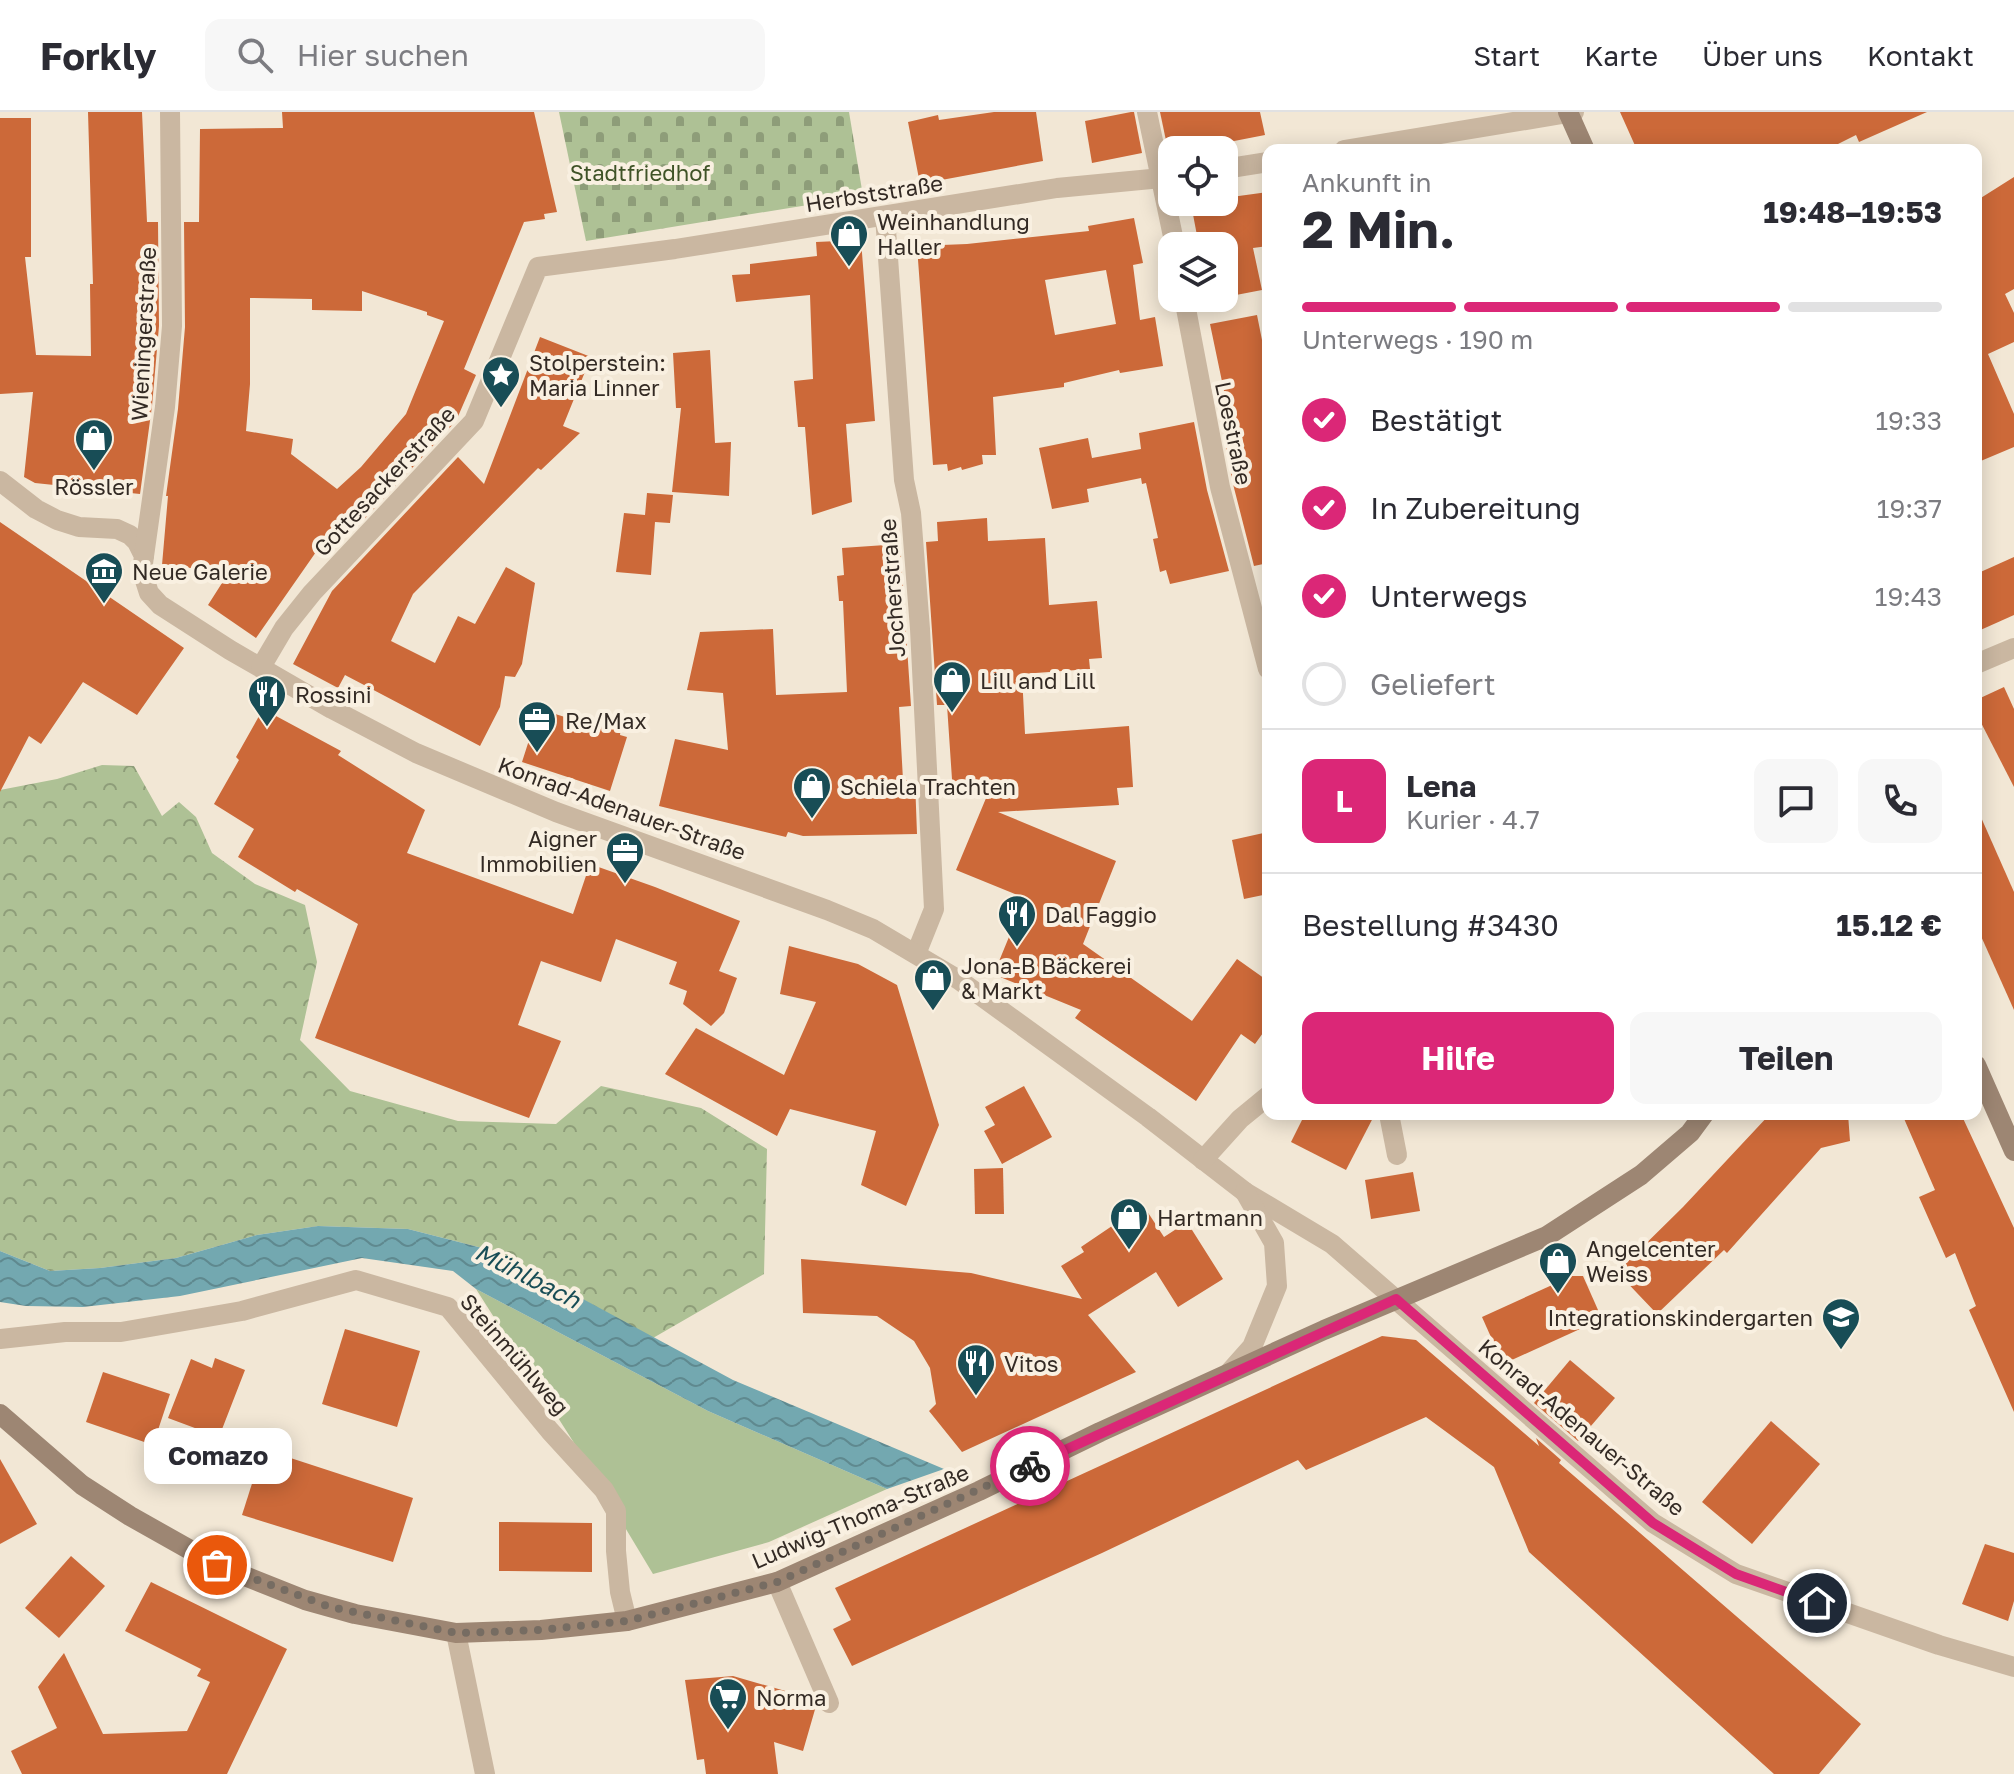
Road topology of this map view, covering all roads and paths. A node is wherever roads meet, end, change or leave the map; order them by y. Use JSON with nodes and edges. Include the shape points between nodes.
{"nodes":[{"id":1,"x":170,"y":112,"type":"edge"},
{"id":2,"x":1147,"y":112,"type":"edge"},
{"id":3,"x":1570,"y":113,"type":"edge"},
{"id":4,"x":1381,"y":144,"type":"edge"},
{"id":5,"x":1583,"y":144,"type":"edge"},
{"id":6,"x":1158,"y":147,"type":"edge"},
{"id":7,"x":1262,"y":163,"type":"edge"},
{"id":8,"x":1238,"y":167,"type":"edge"},
{"id":9,"x":1158,"y":179,"type":"edge"},
{"id":10,"x":885,"y":216,"type":"junction"},
{"id":11,"x":584,"y":261,"type":"joint"},
{"id":12,"x":1187,"y":312,"type":"edge"},
{"id":13,"x":0,"y":481,"type":"edge"},
{"id":14,"x":144,"y":556,"type":"junction"},
{"id":15,"x":1262,"y":646,"type":"edge"},
{"id":16,"x":2014,"y":648,"type":"edge"},
{"id":17,"x":1982,"y":661,"type":"edge"},
{"id":18,"x":261,"y":667,"type":"junction"},
{"id":19,"x":916,"y":954,"type":"junction"},
{"id":20,"x":1982,"y":1079,"type":"edge"},
{"id":21,"x":1262,"y":1101,"type":"edge"},
{"id":22,"x":1390,"y":1120,"type":"edge"},
{"id":23,"x":1700,"y":1120,"type":"edge"},
{"id":24,"x":2014,"y":1151,"type":"edge"},
{"id":25,"x":1397,"y":1155,"type":"dead end"},
{"id":26,"x":1203,"y":1160,"type":"junction"},
{"id":27,"x":1245,"y":1192,"type":"junction"},
{"id":28,"x":1396,"y":1299,"type":"junction"},
{"id":29,"x":0,"y":1339,"type":"edge"},
{"id":30,"x":1225,"y":1377,"type":"junction"},
{"id":31,"x":0,"y":1414,"type":"edge"},
{"id":32,"x":777,"y":1582,"type":"junction"},
{"id":33,"x":627,"y":1621,"type":"junction"},
{"id":34,"x":456,"y":1633,"type":"junction"},
{"id":35,"x":2014,"y":1667,"type":"edge"},
{"id":36,"x":829,"y":1703,"type":"dead end"},
{"id":37,"x":485,"y":1774,"type":"edge"}],
"edges":[{"from":1,"to":14,"type":"street","name":"Wieningerstraße","via":[[172,326]]},
{"from":2,"to":6,"type":"street"},
{"from":3,"to":4,"type":"street"},
{"from":3,"to":5,"type":"main road"},
{"from":7,"to":8,"type":"street"},
{"from":9,"to":10,"type":"street","name":"Herbststraße","via":[[1057,188]]},
{"from":10,"to":11,"type":"street","name":"Herbststraße"},
{"from":10,"to":19,"type":"street","name":"Jocherstraße","via":[[919,615],[934,909]]},
{"from":11,"to":18,"type":"street","name":"Gottesackerstraße","via":[[538,267],[474,421],[312,593]]},
{"from":12,"to":15,"type":"street","name":"Loestraße","via":[[1220,487]]},
{"from":13,"to":14,"type":"street","via":[[57,520],[130,535]]},
{"from":14,"to":18,"type":"street","name":"Konrad-Adenauer-Straße","via":[[144,580],[160,605]]},
{"from":16,"to":17,"type":"street"},
{"from":18,"to":19,"type":"street","name":"Konrad-Adenauer-Straße","via":[[416,753],[486,784],[827,910]]},
{"from":19,"to":26,"type":"street","name":"Konrad-Adenauer-Straße"},
{"from":20,"to":24,"type":"main road"},
{"from":21,"to":26,"type":"street"},
{"from":22,"to":25,"type":"street"},
{"from":23,"to":28,"type":"main road","name":"Ludwig-Thoma-Straße","via":[[1641,1175],[1547,1236]]},
{"from":26,"to":27,"type":"street","name":"Konrad-Adenauer-Straße"},
{"from":27,"to":28,"type":"street","name":"Konrad-Adenauer-Straße","via":[[1316,1232]]},
{"from":27,"to":30,"type":"street","name":"Konrad-Adenauer-Straße","via":[[1274,1243],[1277,1286],[1252,1347]]},
{"from":28,"to":30,"type":"main road","name":"Ludwig-Thoma-Straße"},
{"from":28,"to":35,"type":"street","name":"Konrad-Adenauer-Straße","via":[[1653,1523],[1736,1574]]},
{"from":29,"to":33,"type":"street","name":"Steinmühlweg","via":[[121,1332],[242,1311],[356,1280],[448,1307],[604,1490],[616,1511],[620,1592]]},
{"from":30,"to":32,"type":"main road","name":"Ludwig-Thoma-Straße"},
{"from":31,"to":34,"type":"main road","name":"Ludwig-Thoma-Straße","via":[[82,1485],[217,1565],[330,1607]]},
{"from":32,"to":33,"type":"main road","name":"Ludwig-Thoma-Straße"},
{"from":32,"to":36,"type":"street"},
{"from":33,"to":34,"type":"main road","name":"Ludwig-Thoma-Straße"},
{"from":34,"to":37,"type":"street"}]}
